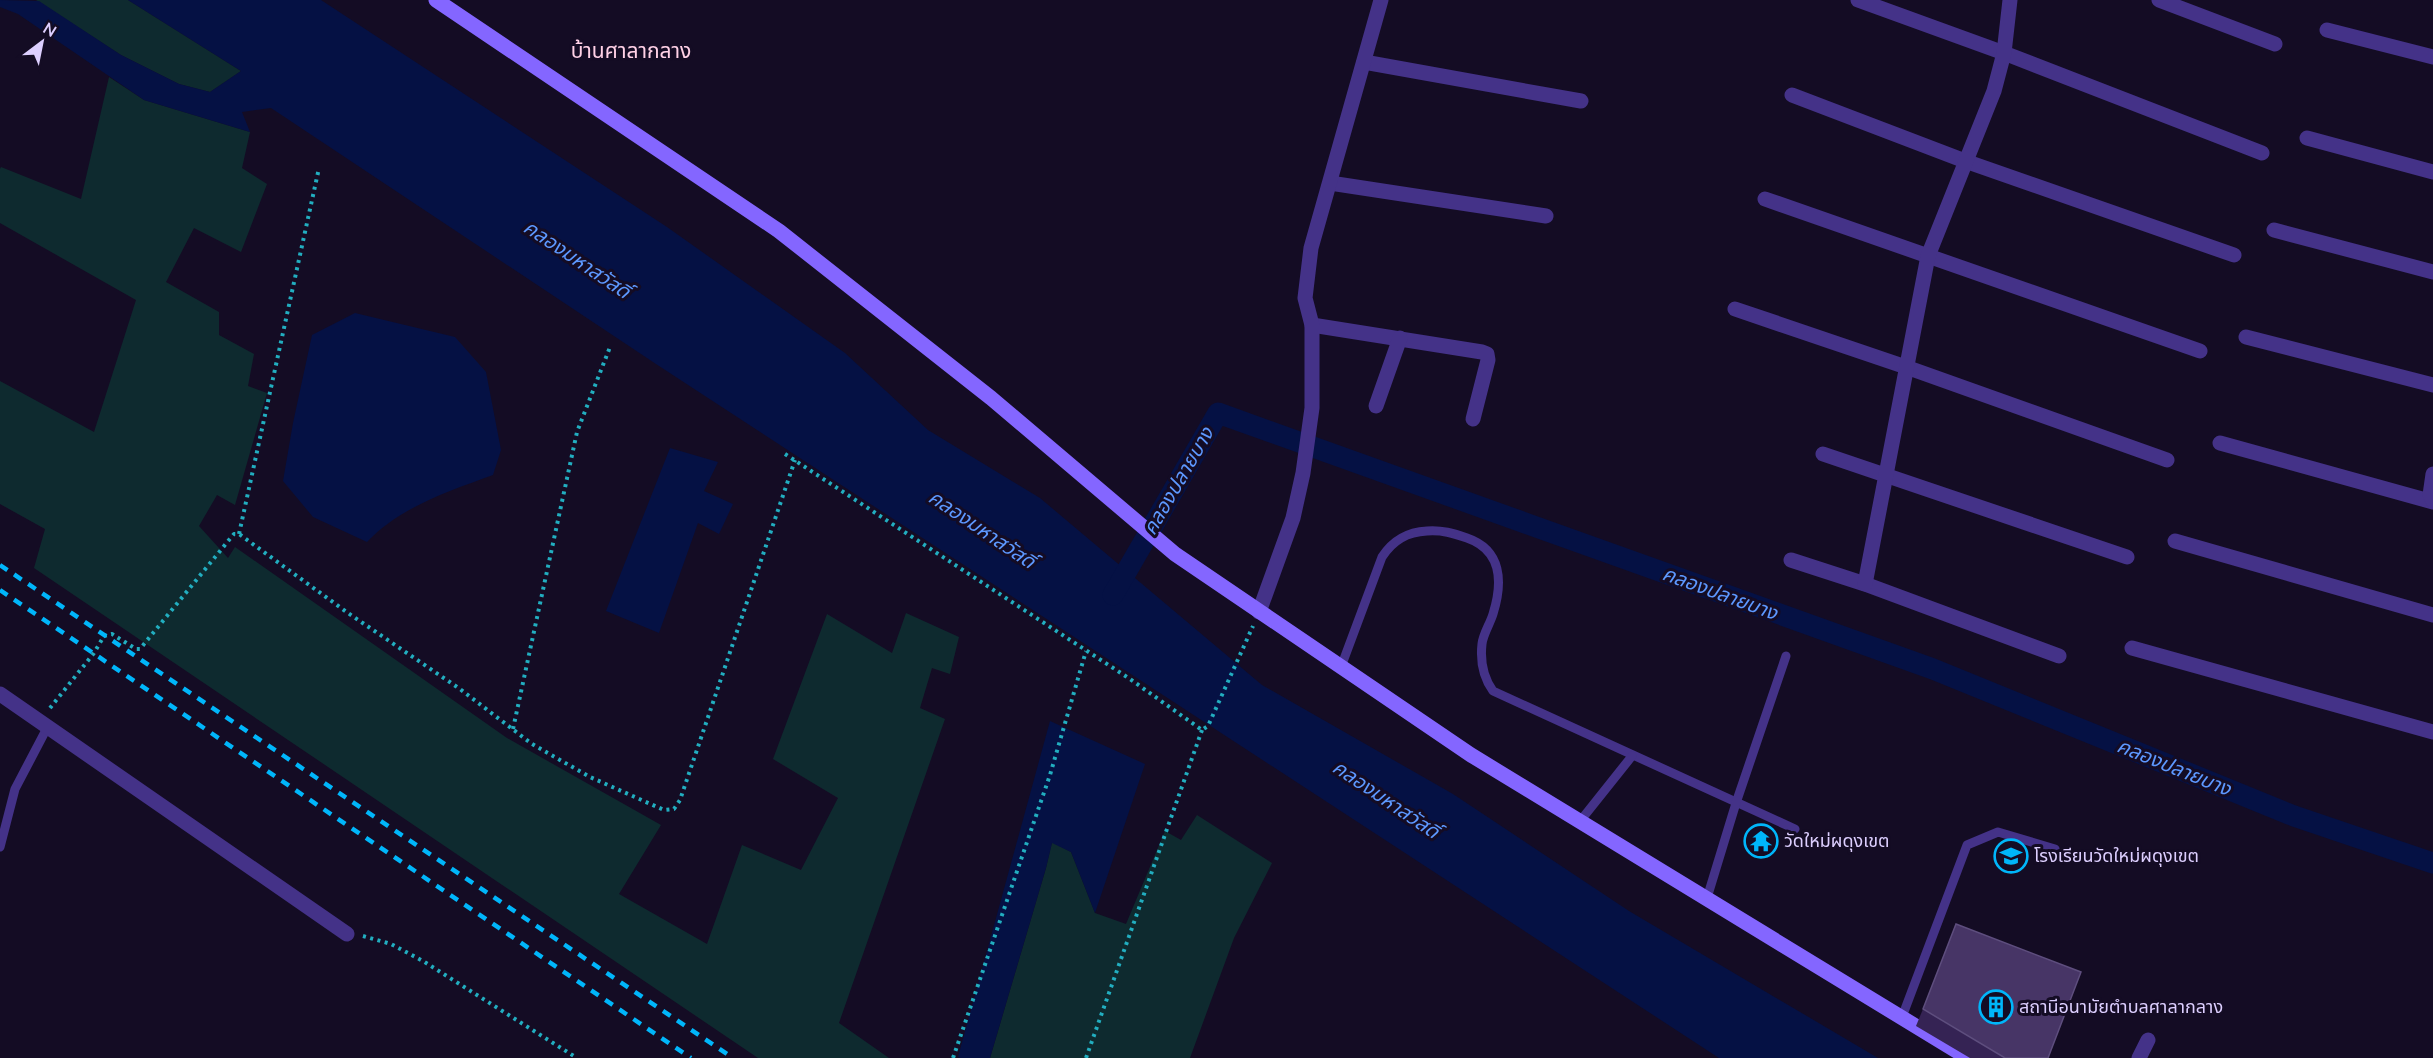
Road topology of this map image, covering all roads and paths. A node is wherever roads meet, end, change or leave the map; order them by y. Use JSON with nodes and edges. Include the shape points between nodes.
{"nodes":[{"id":1,"x":436,"y":0,"type":"edge"},
{"id":2,"x":1381,"y":0,"type":"edge"},
{"id":3,"x":1858,"y":0,"type":"edge"},
{"id":4,"x":2010,"y":0,"type":"edge"},
{"id":5,"x":2159,"y":0,"type":"edge"},
{"id":6,"x":2327,"y":30,"type":"dead end"},
{"id":7,"x":2275,"y":44,"type":"dead end"},
{"id":8,"x":2004,"y":53,"type":"junction"},
{"id":9,"x":2433,"y":57,"type":"edge"},
{"id":10,"x":1364,"y":62,"type":"junction"},
{"id":11,"x":1792,"y":95,"type":"dead end"},
{"id":12,"x":1581,"y":101,"type":"dead end"},
{"id":13,"x":2307,"y":138,"type":"dead end"},
{"id":14,"x":2262,"y":153,"type":"dead end"},
{"id":15,"x":1965,"y":161,"type":"junction"},
{"id":16,"x":319,"y":168,"type":"dead end"},
{"id":17,"x":2433,"y":172,"type":"edge"},
{"id":18,"x":1330,"y":183,"type":"junction"},
{"id":19,"x":1765,"y":199,"type":"dead end"},
{"id":20,"x":1546,"y":216,"type":"dead end"},
{"id":21,"x":2274,"y":230,"type":"dead end"},
{"id":22,"x":2234,"y":255,"type":"dead end"},
{"id":23,"x":1928,"y":256,"type":"junction"},
{"id":24,"x":2433,"y":272,"type":"edge"},
{"id":25,"x":1735,"y":309,"type":"dead end"},
{"id":26,"x":1312,"y":325,"type":"junction"},
{"id":27,"x":2246,"y":337,"type":"dead end"},
{"id":28,"x":1400,"y":338,"type":"junction"},
{"id":29,"x":610,"y":347,"type":"dead end"},
{"id":30,"x":2200,"y":351,"type":"dead end"},
{"id":31,"x":1906,"y":367,"type":"junction"},
{"id":32,"x":2433,"y":385,"type":"edge"},
{"id":33,"x":1376,"y":406,"type":"dead end"},
{"id":34,"x":1473,"y":419,"type":"dead end"},
{"id":35,"x":2220,"y":443,"type":"dead end"},
{"id":36,"x":785,"y":454,"type":"dead end"},
{"id":37,"x":1823,"y":454,"type":"dead end"},
{"id":38,"x":795,"y":460,"type":"junction"},
{"id":39,"x":2167,"y":460,"type":"dead end"},
{"id":40,"x":2433,"y":474,"type":"edge"},
{"id":41,"x":1886,"y":475,"type":"junction"},
{"id":42,"x":2433,"y":502,"type":"edge"},
{"id":43,"x":239,"y":534,"type":"junction"},
{"id":44,"x":2175,"y":540,"type":"dead end"},
{"id":45,"x":2127,"y":557,"type":"dead end"},
{"id":46,"x":1791,"y":560,"type":"dead end"},
{"id":47,"x":1865,"y":584,"type":"junction"},
{"id":48,"x":1259,"y":612,"type":"junction"},
{"id":49,"x":2433,"y":615,"type":"edge"},
{"id":50,"x":1246,"y":642,"type":"dead end"},
{"id":51,"x":2132,"y":648,"type":"dead end"},
{"id":52,"x":1086,"y":651,"type":"junction"},
{"id":53,"x":2059,"y":656,"type":"dead end"},
{"id":54,"x":1786,"y":657,"type":"dead end"},
{"id":55,"x":1341,"y":667,"type":"junction"},
{"id":56,"x":0,"y":694,"type":"edge"},
{"id":57,"x":43,"y":725,"type":"junction"},
{"id":58,"x":513,"y":729,"type":"junction"},
{"id":59,"x":1202,"y":730,"type":"junction"},
{"id":60,"x":2433,"y":732,"type":"edge"},
{"id":61,"x":1632,"y":756,"type":"junction"},
{"id":62,"x":1736,"y":803,"type":"junction"},
{"id":63,"x":1581,"y":820,"type":"junction"},
{"id":64,"x":1795,"y":829,"type":"dead end"},
{"id":65,"x":0,"y":847,"type":"edge"},
{"id":66,"x":2055,"y":849,"type":"dead end"},
{"id":67,"x":1707,"y":897,"type":"junction"},
{"id":68,"x":347,"y":934,"type":"joint"},
{"id":69,"x":1902,"y":1017,"type":"junction"},
{"id":70,"x":2148,"y":1040,"type":"dead end"},
{"id":71,"x":1962,"y":1050,"type":"edge"},
{"id":72,"x":577,"y":1058,"type":"edge"},
{"id":73,"x":953,"y":1058,"type":"edge"},
{"id":74,"x":1086,"y":1058,"type":"edge"},
{"id":75,"x":2139,"y":1058,"type":"edge"}],
"edges":[{"from":1,"to":48,"type":"street","via":[[779,231],[991,398],[1175,554]]},
{"from":2,"to":10,"type":"street"},
{"from":3,"to":8,"type":"street"},
{"from":4,"to":8,"type":"street"},
{"from":5,"to":7,"type":"street"},
{"from":6,"to":9,"type":"street"},
{"from":8,"to":14,"type":"street"},
{"from":8,"to":15,"type":"street","via":[[1994,91]]},
{"from":10,"to":12,"type":"street"},
{"from":10,"to":18,"type":"street"},
{"from":11,"to":15,"type":"street"},
{"from":13,"to":17,"type":"street"},
{"from":15,"to":22,"type":"street"},
{"from":15,"to":23,"type":"street"},
{"from":16,"to":43,"type":"path"},
{"from":18,"to":20,"type":"street"},
{"from":18,"to":26,"type":"street","via":[[1311,248],[1305,298]]},
{"from":19,"to":23,"type":"street"},
{"from":21,"to":24,"type":"street"},
{"from":23,"to":30,"type":"street"},
{"from":23,"to":31,"type":"street"},
{"from":25,"to":31,"type":"street"},
{"from":26,"to":28,"type":"street"},
{"from":26,"to":48,"type":"street","via":[[1312,408],[1303,473],[1293,518]]},
{"from":27,"to":32,"type":"street"},
{"from":28,"to":33,"type":"street"},
{"from":28,"to":34,"type":"street","via":[[1487,354]]},
{"from":29,"to":58,"type":"path","via":[[577,432]]},
{"from":31,"to":39,"type":"street"},
{"from":31,"to":41,"type":"street"},
{"from":35,"to":42,"type":"street"},
{"from":36,"to":38,"type":"path"},
{"from":37,"to":41,"type":"street"},
{"from":38,"to":52,"type":"path"},
{"from":38,"to":58,"type":"path","via":[[674,809],[664,810],[590,777]]},
{"from":40,"to":42,"type":"street"},
{"from":41,"to":45,"type":"street"},
{"from":41,"to":47,"type":"street"},
{"from":43,"to":57,"type":"path","via":[[234,534],[140,649],[112,634],[104,636]]},
{"from":43,"to":58,"type":"path"},
{"from":44,"to":49,"type":"street"},
{"from":46,"to":47,"type":"street"},
{"from":47,"to":53,"type":"street"},
{"from":48,"to":55,"type":"street"},
{"from":50,"to":59,"type":"path","via":[[1208,726]]},
{"from":51,"to":60,"type":"street"},
{"from":52,"to":59,"type":"path"},
{"from":52,"to":73,"type":"path","via":[[1050,775]]},
{"from":54,"to":62,"type":"lane"},
{"from":55,"to":61,"type":"lane","via":[[1389,546],[1400,537],[1419,531],[1443,530],[1483,544],[1495,560],[1499,575],[1494,611],[1482,642],[1484,679],[1493,691]]},
{"from":55,"to":63,"type":"street","via":[[1471,755]]},
{"from":56,"to":57,"type":"street"},
{"from":57,"to":65,"type":"lane","via":[[15,789]]},
{"from":57,"to":68,"type":"street"},
{"from":59,"to":74,"type":"path"},
{"from":61,"to":62,"type":"lane"},
{"from":61,"to":63,"type":"lane"},
{"from":62,"to":64,"type":"lane"},
{"from":62,"to":67,"type":"lane"},
{"from":63,"to":67,"type":"street"},
{"from":66,"to":69,"type":"lane","via":[[1998,832],[1968,845]]},
{"from":67,"to":69,"type":"street"},
{"from":68,"to":72,"type":"path","via":[[391,944],[423,961]]},
{"from":69,"to":71,"type":"street"},
{"from":70,"to":75,"type":"street"}]}
